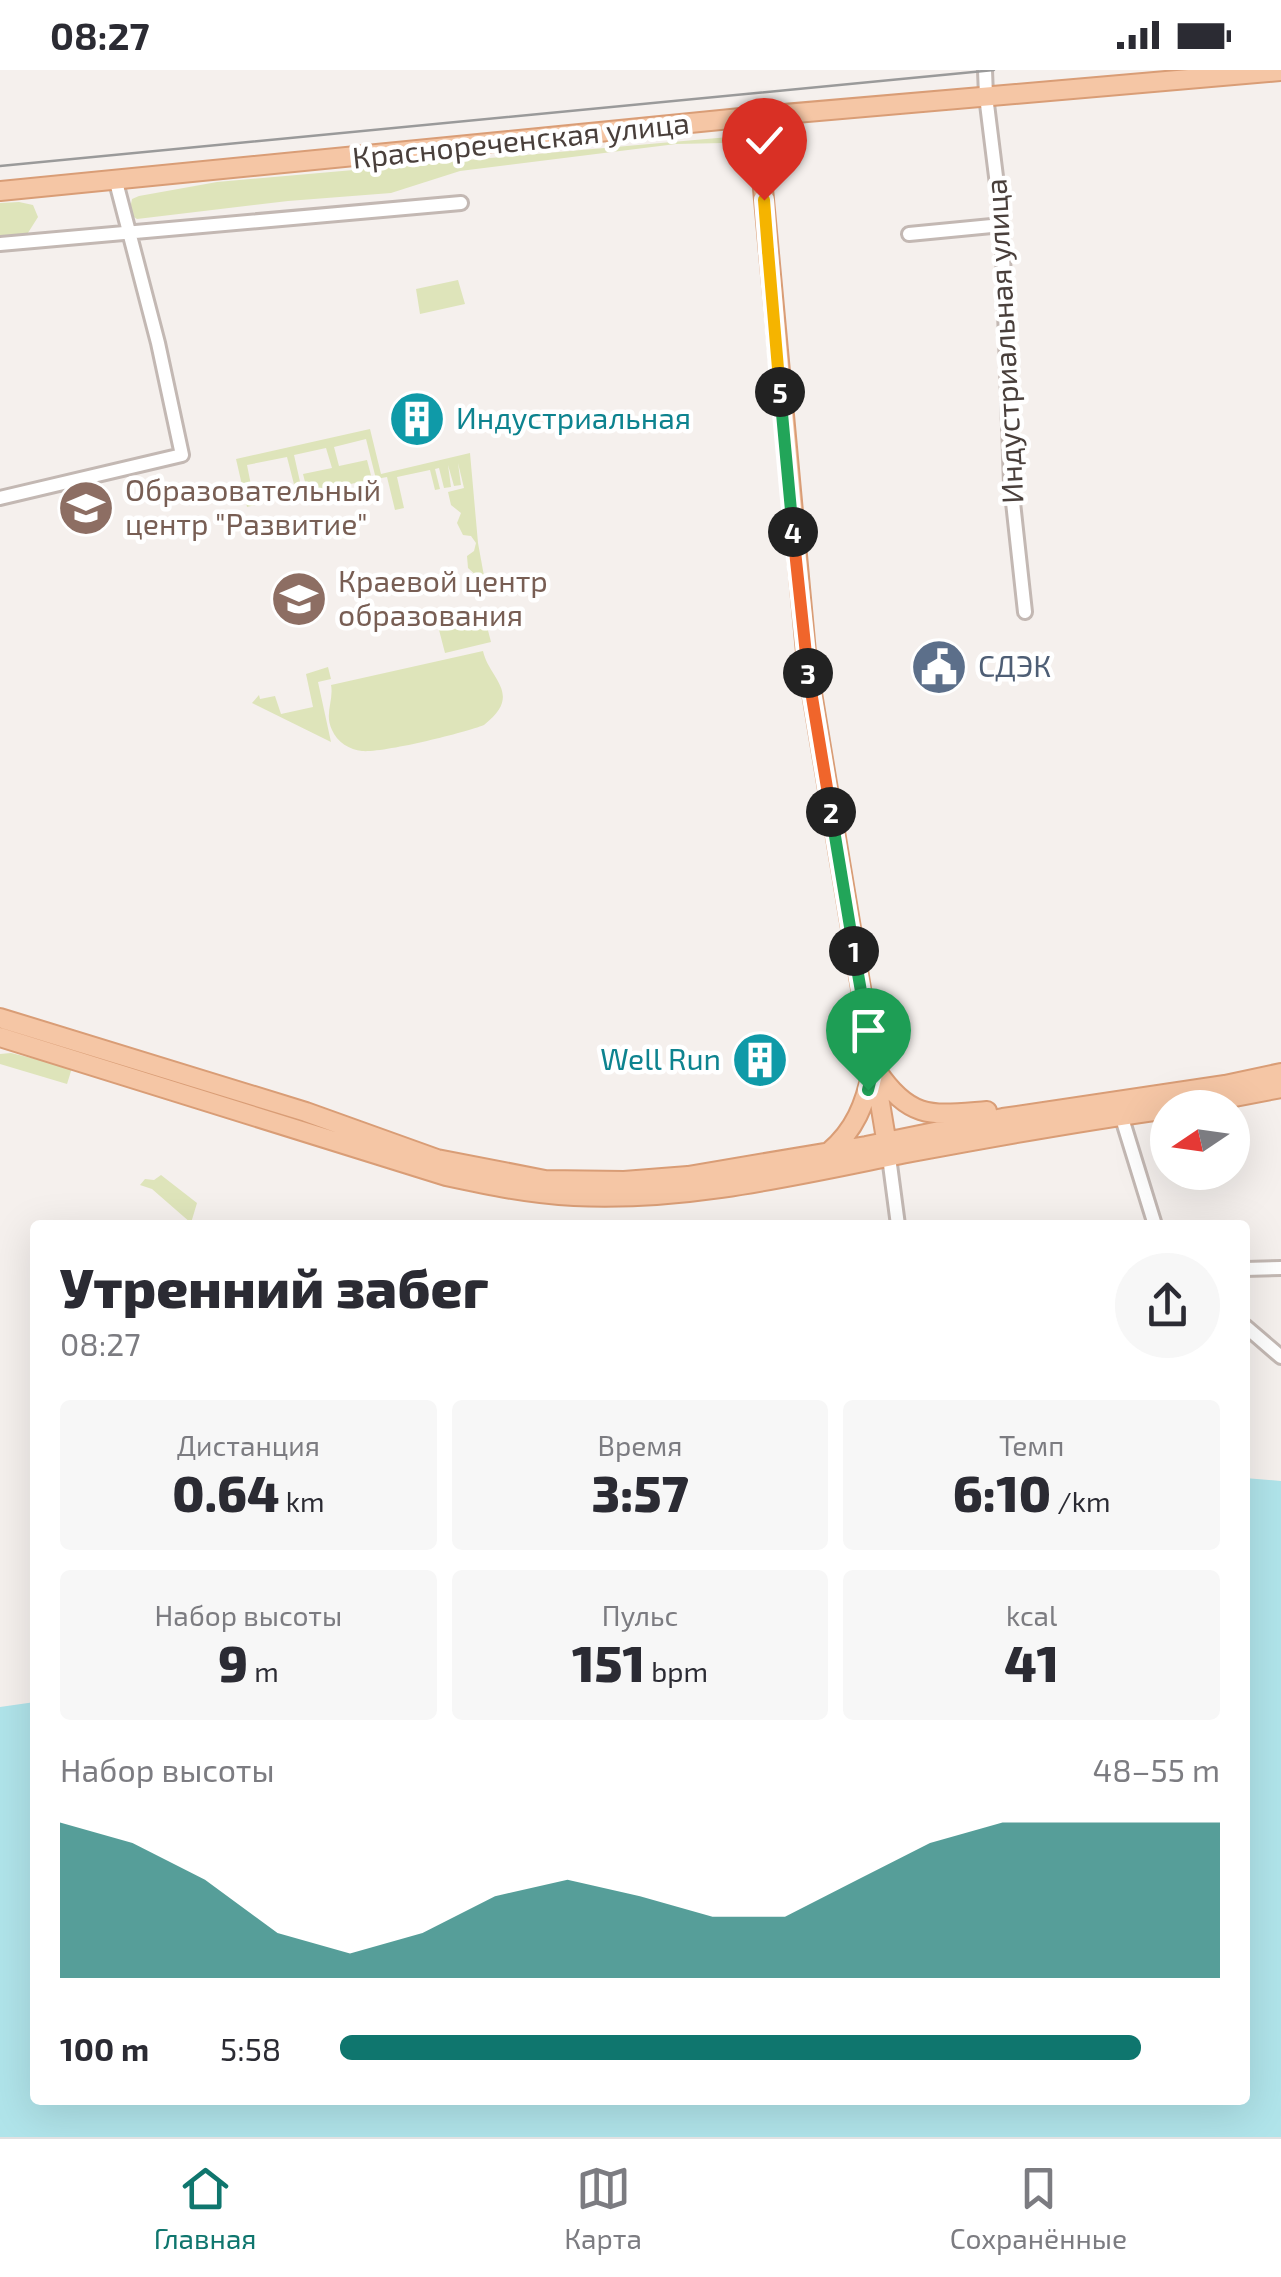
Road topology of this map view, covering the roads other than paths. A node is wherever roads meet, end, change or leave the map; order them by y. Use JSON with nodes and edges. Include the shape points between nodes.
{"nodes":[{"id":1,"x":985,"y":70,"type":"edge"},
{"id":2,"x":1281,"y":71,"type":"edge"},
{"id":3,"x":986,"y":96,"type":"junction"},
{"id":4,"x":762,"y":116,"type":"junction"},
{"id":5,"x":116,"y":182,"type":"junction"},
{"id":6,"x":0,"y":191,"type":"edge"},
{"id":7,"x":461,"y":203,"type":"dead end"},
{"id":8,"x":1002,"y":225,"type":"junction"},
{"id":9,"x":129,"y":234,"type":"junction"},
{"id":10,"x":909,"y":234,"type":"dead end"},
{"id":11,"x":0,"y":244,"type":"edge"},
{"id":12,"x":0,"y":498,"type":"edge"},
{"id":13,"x":1026,"y":612,"type":"dead end"},
{"id":14,"x":0,"y":1018,"type":"edge"},
{"id":15,"x":0,"y":1037,"type":"edge"},
{"id":16,"x":37,"y":1048,"type":"junction"},
{"id":17,"x":0,"y":1050,"type":"edge"},
{"id":18,"x":874,"y":1066,"type":"junction"},
{"id":19,"x":1281,"y":1073,"type":"edge"},
{"id":20,"x":1281,"y":1088,"type":"edge"},
{"id":21,"x":1250,"y":1094,"type":"edge"},
{"id":22,"x":1053,"y":1110,"type":"junction"},
{"id":23,"x":1150,"y":1112,"type":"edge"},
{"id":24,"x":1121,"y":1116,"type":"junction"},
{"id":25,"x":888,"y":1149,"type":"junction"},
{"id":26,"x":792,"y":1159,"type":"junction"},
{"id":27,"x":897,"y":1220,"type":"edge"},
{"id":28,"x":1153,"y":1220,"type":"edge"},
{"id":29,"x":1281,"y":1268,"type":"edge"},
{"id":30,"x":1250,"y":1269,"type":"edge"},
{"id":31,"x":1250,"y":1330,"type":"edge"},
{"id":32,"x":1281,"y":1358,"type":"edge"}],
"edges":[{"from":1,"to":3,"type":"street","name":"Индустриальная улица"},
{"from":2,"to":3,"type":"main road","name":"Краснореченская улица"},
{"from":3,"to":4,"type":"main road","name":"Краснореченская улица"},
{"from":3,"to":8,"type":"street","name":"Индустриальная улица"},
{"from":4,"to":5,"type":"main road","name":"Краснореченская улица"},
{"from":4,"to":18,"type":"main road","via":[[762,189],[806,663]]},
{"from":5,"to":6,"type":"main road","name":"Краснореченская улица"},
{"from":5,"to":9,"type":"street"},
{"from":7,"to":9,"type":"street"},
{"from":8,"to":10,"type":"street"},
{"from":8,"to":13,"type":"street","name":"Индустриальная улица","via":[[1011,484]]},
{"from":9,"to":11,"type":"street"},
{"from":9,"to":12,"type":"street","via":[[182,455]]},
{"from":14,"to":26,"type":"main road","via":[[437,1159],[504,1174],[624,1181]]},
{"from":15,"to":16,"type":"main road"},
{"from":16,"to":17,"type":"street"},
{"from":16,"to":25,"type":"main road","via":[[446,1176],[546,1194],[678,1192],[788,1177]]},
{"from":18,"to":22,"type":"main road","via":[[901,1100],[926,1114]]},
{"from":18,"to":25,"type":"main road"},
{"from":18,"to":26,"type":"main road","via":[[846,1138],[828,1152]]},
{"from":19,"to":22,"type":"main road"},
{"from":20,"to":21,"type":"main road"},
{"from":22,"to":25,"type":"main road"},
{"from":23,"to":24,"type":"main road"},
{"from":24,"to":25,"type":"main road"},
{"from":24,"to":28,"type":"street"},
{"from":25,"to":26,"type":"main road"},
{"from":25,"to":27,"type":"street"},
{"from":29,"to":30,"type":"street"},
{"from":31,"to":32,"type":"street"}]}
